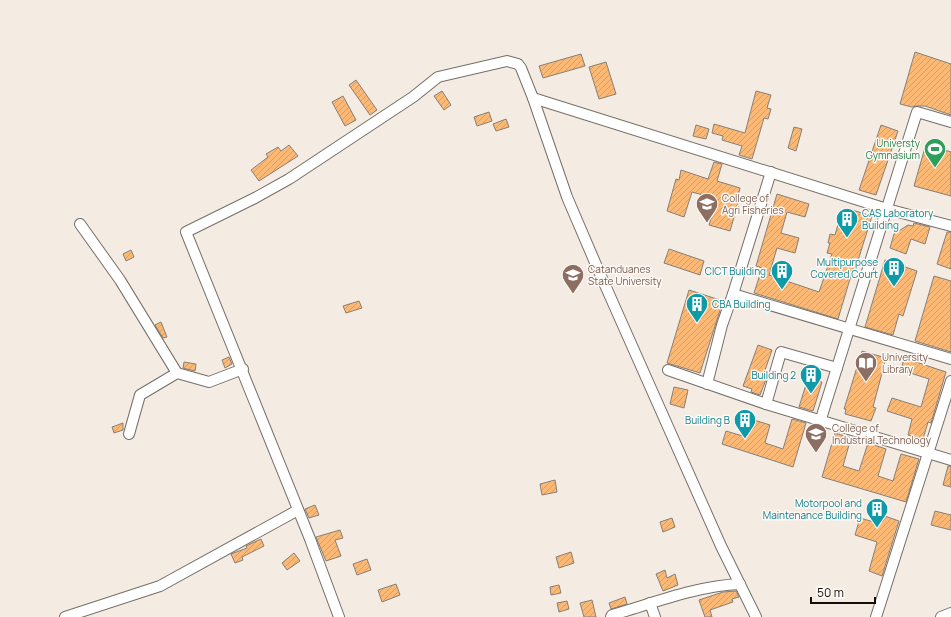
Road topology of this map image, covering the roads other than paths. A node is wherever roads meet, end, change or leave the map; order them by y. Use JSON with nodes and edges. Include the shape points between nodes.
{"nodes":[{"id":1,"x":533,"y":98,"type":"junction"},
{"id":2,"x":951,"y":122,"type":"edge"},
{"id":3,"x":771,"y":172,"type":"junction"},
{"id":4,"x":887,"y":209,"type":"junction"},
{"id":5,"x":80,"y":224,"type":"dead end"},
{"id":6,"x":951,"y":226,"type":"edge"},
{"id":7,"x":733,"y":294,"type":"junction"},
{"id":8,"x":849,"y":328,"type":"junction"},
{"id":9,"x":951,"y":359,"type":"edge"},
{"id":10,"x":837,"y":368,"type":"junction"},
{"id":11,"x":243,"y":369,"type":"junction"},
{"id":12,"x":668,"y":370,"type":"dead end"},
{"id":13,"x":177,"y":373,"type":"junction"},
{"id":14,"x":951,"y":381,"type":"edge"},
{"id":15,"x":707,"y":384,"type":"junction"},
{"id":16,"x":766,"y":404,"type":"junction"},
{"id":17,"x":820,"y":422,"type":"junction"},
{"id":18,"x":129,"y":434,"type":"dead end"},
{"id":19,"x":928,"y":454,"type":"junction"},
{"id":20,"x":951,"y":460,"type":"edge"},
{"id":21,"x":298,"y":510,"type":"junction"},
{"id":22,"x":740,"y":584,"type":"junction"},
{"id":23,"x":650,"y":603,"type":"junction"},
{"id":24,"x":951,"y":613,"type":"edge"},
{"id":25,"x":65,"y":617,"type":"edge"},
{"id":26,"x":339,"y":617,"type":"edge"},
{"id":27,"x":611,"y":617,"type":"edge"},
{"id":28,"x":654,"y":617,"type":"edge"},
{"id":29,"x":756,"y":617,"type":"edge"},
{"id":30,"x":876,"y":617,"type":"edge"},
{"id":31,"x":941,"y":617,"type":"edge"}],
"edges":[{"from":1,"to":3,"type":"street"},
{"from":1,"to":11,"type":"street","via":[[521,68],[511,61],[438,77],[413,97],[289,179],[186,232]]},
{"from":1,"to":22,"type":"street","via":[[567,197]]},
{"from":2,"to":4,"type":"street","via":[[917,112]]},
{"from":3,"to":4,"type":"street"},
{"from":3,"to":7,"type":"street"},
{"from":4,"to":6,"type":"street"},
{"from":4,"to":8,"type":"street"},
{"from":5,"to":13,"type":"street","via":[[120,280]]},
{"from":7,"to":8,"type":"street"},
{"from":7,"to":15,"type":"street"},
{"from":8,"to":9,"type":"street"},
{"from":8,"to":10,"type":"street"},
{"from":10,"to":16,"type":"street","via":[[781,352]]},
{"from":10,"to":17,"type":"street"},
{"from":11,"to":13,"type":"street","via":[[208,382]]},
{"from":11,"to":21,"type":"street"},
{"from":12,"to":15,"type":"street"},
{"from":13,"to":18,"type":"street","via":[[140,395]]},
{"from":14,"to":19,"type":"street"},
{"from":15,"to":16,"type":"street"},
{"from":16,"to":17,"type":"street"},
{"from":17,"to":19,"type":"street"},
{"from":19,"to":20,"type":"street"},
{"from":19,"to":30,"type":"street"},
{"from":21,"to":25,"type":"street","via":[[160,586]]},
{"from":21,"to":26,"type":"street"},
{"from":22,"to":23,"type":"street","via":[[718,585]]},
{"from":22,"to":29,"type":"street"},
{"from":23,"to":27,"type":"street"},
{"from":23,"to":28,"type":"street"},
{"from":24,"to":31,"type":"street"}]}
